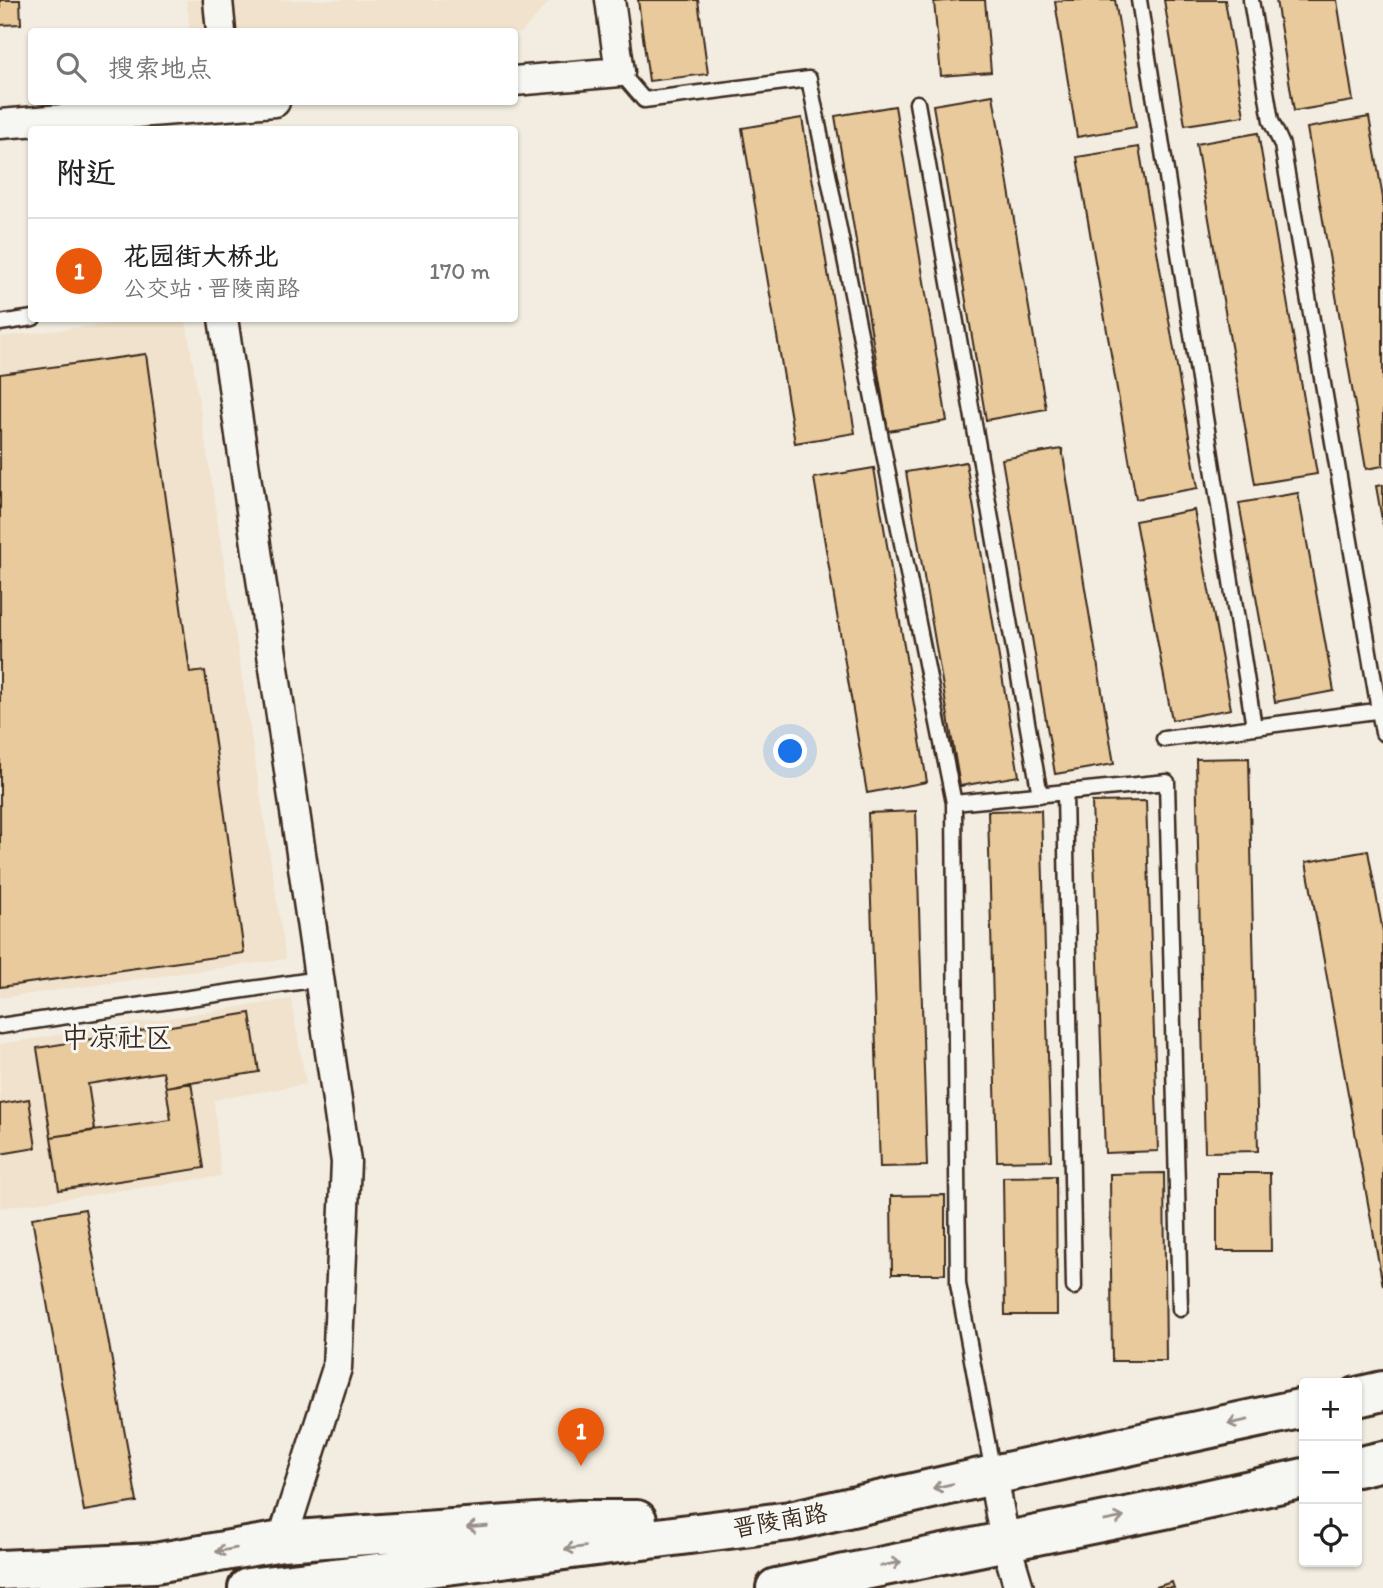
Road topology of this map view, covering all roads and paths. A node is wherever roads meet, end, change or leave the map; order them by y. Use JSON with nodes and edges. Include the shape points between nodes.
{"nodes":[{"id":1,"x":218,"y":0,"type":"edge"},
{"id":2,"x":610,"y":0,"type":"edge"},
{"id":3,"x":1139,"y":0,"type":"edge"},
{"id":4,"x":1251,"y":0,"type":"edge"},
{"id":5,"x":221,"y":28,"type":"edge"},
{"id":6,"x":620,"y":72,"type":"junction"},
{"id":7,"x":518,"y":81,"type":"edge"},
{"id":8,"x":917,"y":103,"type":"dead end"},
{"id":9,"x":226,"y":105,"type":"edge"},
{"id":10,"x":193,"y":119,"type":"edge"},
{"id":11,"x":0,"y":124,"type":"edge"},
{"id":12,"x":28,"y":319,"type":"edge"},
{"id":13,"x":224,"y":322,"type":"edge"},
{"id":14,"x":0,"y":323,"type":"edge"},
{"id":15,"x":1381,"y":710,"type":"edge"},
{"id":16,"x":1254,"y":727,"type":"junction"},
{"id":17,"x":1383,"y":733,"type":"edge"},
{"id":18,"x":1164,"y":739,"type":"dead end"},
{"id":19,"x":1065,"y":792,"type":"junction"},
{"id":20,"x":1040,"y":795,"type":"junction"},
{"id":21,"x":954,"y":803,"type":"junction"},
{"id":22,"x":320,"y":979,"type":"junction"},
{"id":23,"x":0,"y":1026,"type":"edge"},
{"id":24,"x":1074,"y":1287,"type":"dead end"},
{"id":25,"x":1180,"y":1309,"type":"dead end"},
{"id":26,"x":1383,"y":1391,"type":"edge"},
{"id":27,"x":1362,"y":1396,"type":"edge"},
{"id":28,"x":1299,"y":1409,"type":"edge"},
{"id":29,"x":1383,"y":1461,"type":"edge"},
{"id":30,"x":1362,"y":1466,"type":"edge"},
{"id":31,"x":993,"y":1475,"type":"junction"},
{"id":32,"x":1299,"y":1479,"type":"edge"},
{"id":33,"x":790,"y":1521,"type":"junction"},
{"id":34,"x":282,"y":1541,"type":"junction"},
{"id":35,"x":1005,"y":1541,"type":"junction"},
{"id":36,"x":0,"y":1570,"type":"edge"},
{"id":37,"x":248,"y":1588,"type":"edge"},
{"id":38,"x":776,"y":1588,"type":"edge"},
{"id":39,"x":1019,"y":1588,"type":"edge"}],
"edges":[{"from":1,"to":5,"type":"street"},
{"from":2,"to":6,"type":"street"},
{"from":3,"to":16,"type":"lane"},
{"from":4,"to":15,"type":"lane","via":[[1271,121],[1282,145]]},
{"from":6,"to":7,"type":"street"},
{"from":6,"to":21,"type":"lane","via":[[644,100],[809,79]]},
{"from":8,"to":20,"type":"lane"},
{"from":9,"to":10,"type":"street"},
{"from":10,"to":11,"type":"street"},
{"from":12,"to":14,"type":"lane"},
{"from":13,"to":22,"type":"street"},
{"from":15,"to":16,"type":"lane"},
{"from":15,"to":17,"type":"lane"},
{"from":16,"to":18,"type":"lane"},
{"from":19,"to":20,"type":"lane"},
{"from":19,"to":24,"type":"lane"},
{"from":19,"to":25,"type":"lane","via":[[1167,782]]},
{"from":20,"to":21,"type":"lane"},
{"from":21,"to":31,"type":"lane","via":[[958,1284]]},
{"from":22,"to":23,"type":"lane"},
{"from":22,"to":34,"type":"street","via":[[346,1162],[337,1368]]},
{"from":26,"to":27,"type":"main road"},
{"from":28,"to":31,"type":"main road","name":"晋陵南路","one_way":true},
{"from":29,"to":30,"type":"main road"},
{"from":31,"to":33,"type":"main road","name":"晋陵南路","one_way":true},
{"from":31,"to":35,"type":"street"},
{"from":35,"to":32,"type":"main road","one_way":true},
{"from":33,"to":34,"type":"main road","one_way":true,"via":[[580,1520]]},
{"from":33,"to":37,"type":"main road","name":"晋陵南路","one_way":true},
{"from":34,"to":36,"type":"main road","one_way":true,"via":[[155,1563]]},
{"from":38,"to":35,"type":"main road","one_way":true},
{"from":35,"to":39,"type":"street"}]}
